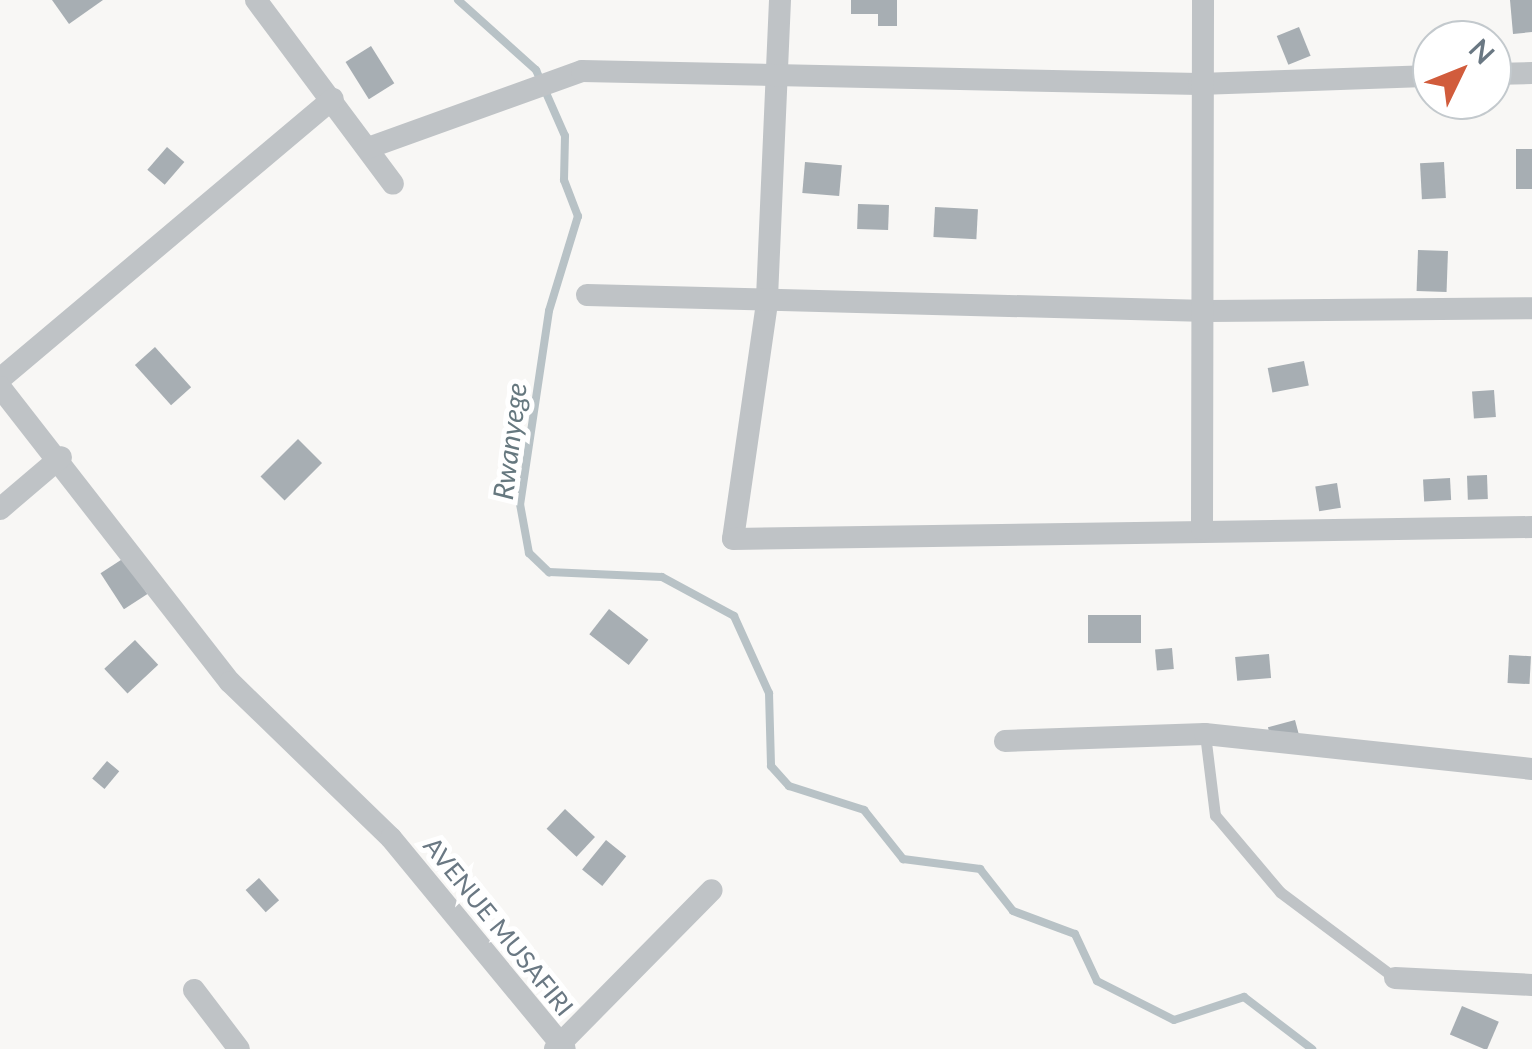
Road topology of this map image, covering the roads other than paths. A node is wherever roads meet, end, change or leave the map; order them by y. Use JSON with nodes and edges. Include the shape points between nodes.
{"nodes":[{"id":1,"x":256,"y":0,"type":"edge"},
{"id":2,"x":780,"y":0,"type":"edge"},
{"id":3,"x":1203,"y":0,"type":"edge"},
{"id":4,"x":778,"y":75,"type":"junction"},
{"id":5,"x":1412,"y":77,"type":"edge"},
{"id":6,"x":1199,"y":84,"type":"junction"},
{"id":7,"x":334,"y":99,"type":"junction"},
{"id":8,"x":368,"y":148,"type":"junction"},
{"id":9,"x":392,"y":184,"type":"dead end"},
{"id":10,"x":587,"y":295,"type":"dead end"},
{"id":11,"x":768,"y":303,"type":"junction"},
{"id":12,"x":1532,"y":308,"type":"edge"},
{"id":13,"x":1208,"y":311,"type":"junction"},
{"id":14,"x":0,"y":383,"type":"edge"},
{"id":15,"x":61,"y":457,"type":"junction"},
{"id":16,"x":0,"y":509,"type":"edge"},
{"id":17,"x":1532,"y":527,"type":"edge"},
{"id":18,"x":1202,"y":530,"type":"junction"},
{"id":19,"x":1205,"y":734,"type":"junction"},
{"id":20,"x":1004,"y":741,"type":"dead end"},
{"id":21,"x":1532,"y":768,"type":"edge"},
{"id":22,"x":712,"y":890,"type":"dead end"},
{"id":23,"x":1395,"y":978,"type":"joint"},
{"id":24,"x":1532,"y":985,"type":"edge"},
{"id":25,"x":194,"y":990,"type":"dead end"},
{"id":26,"x":560,"y":1048,"type":"edge"},
{"id":27,"x":239,"y":1049,"type":"edge"}],
"edges":[{"from":1,"to":7,"type":"street"},
{"from":2,"to":4,"type":"street"},
{"from":3,"to":6,"type":"street"},
{"from":4,"to":6,"type":"street"},
{"from":4,"to":8,"type":"street","via":[[582,71]]},
{"from":4,"to":11,"type":"street"},
{"from":5,"to":6,"type":"street"},
{"from":6,"to":13,"type":"street"},
{"from":7,"to":8,"type":"street"},
{"from":7,"to":14,"type":"street"},
{"from":8,"to":9,"type":"street"},
{"from":10,"to":11,"type":"street"},
{"from":11,"to":13,"type":"street"},
{"from":11,"to":18,"type":"street","via":[[733,539]]},
{"from":12,"to":13,"type":"street"},
{"from":13,"to":18,"type":"street"},
{"from":14,"to":15,"type":"street","name":"AVENUE MUSAFIRI"},
{"from":15,"to":16,"type":"street"},
{"from":15,"to":26,"type":"street","name":"AVENUE MUSAFIRI","via":[[230,682],[391,838]]},
{"from":17,"to":18,"type":"street"},
{"from":19,"to":20,"type":"street"},
{"from":19,"to":21,"type":"street"},
{"from":19,"to":23,"type":"lane","via":[[1215,815],[1280,892]]},
{"from":22,"to":26,"type":"street"},
{"from":23,"to":24,"type":"street"},
{"from":25,"to":27,"type":"street"}]}
